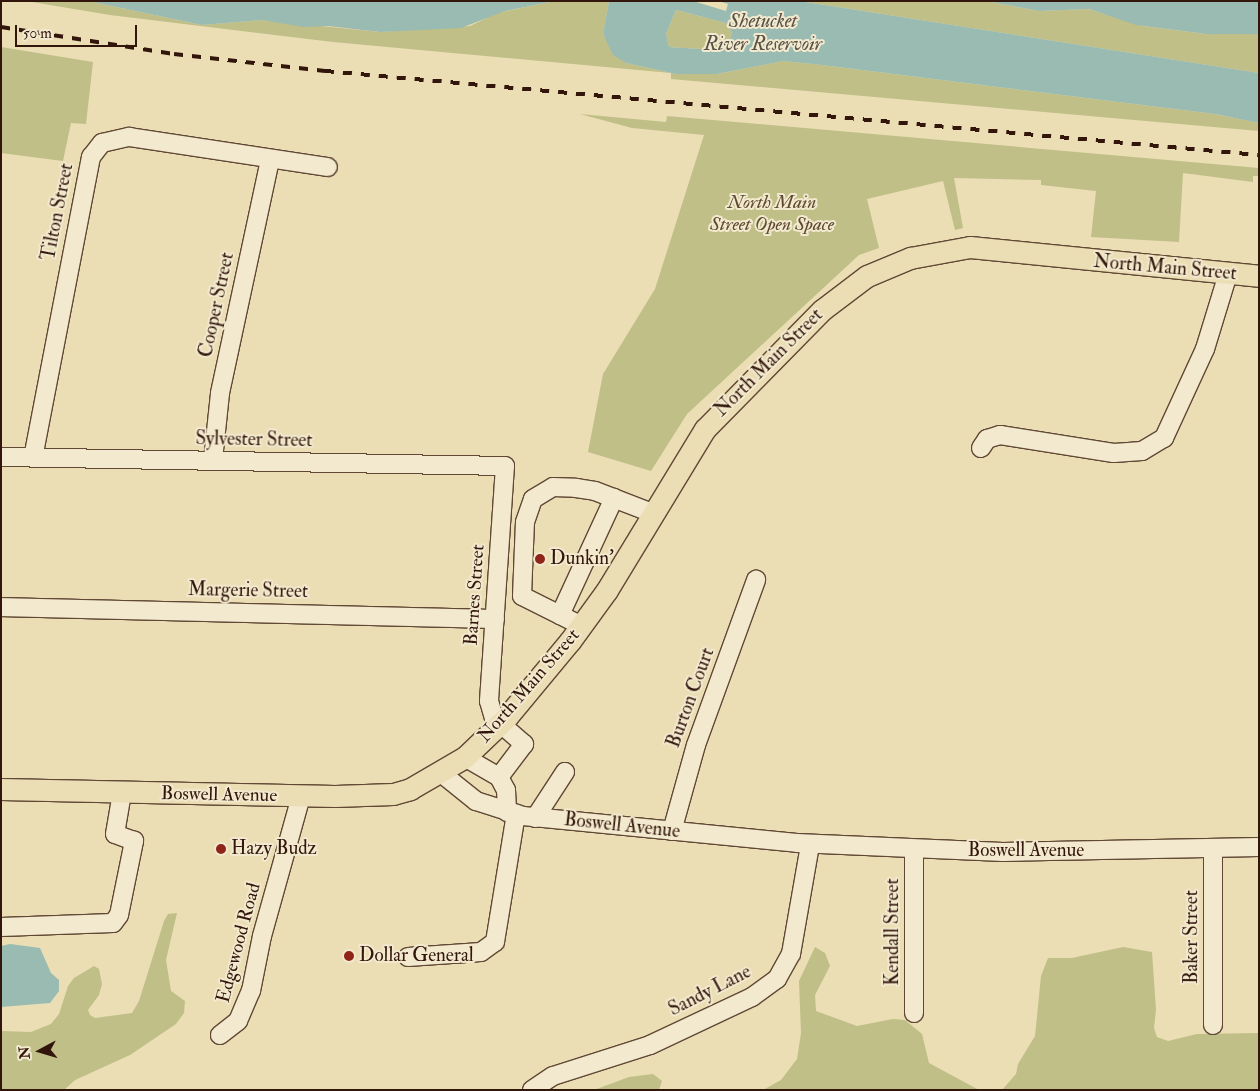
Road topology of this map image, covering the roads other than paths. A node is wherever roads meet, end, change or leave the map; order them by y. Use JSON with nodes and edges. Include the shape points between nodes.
{"nodes":[{"id":1,"x":270,"y":159,"type":"junction"},
{"id":2,"x":328,"y":167,"type":"dead end"},
{"id":3,"x":1228,"y":274,"type":"junction"},
{"id":4,"x":1259,"y":276,"type":"edge"},
{"id":5,"x":981,"y":448,"type":"dead end"},
{"id":6,"x":1,"y":457,"type":"edge"},
{"id":7,"x":34,"y":458,"type":"junction"},
{"id":8,"x":212,"y":460,"type":"junction"},
{"id":9,"x":506,"y":466,"type":"joint"},
{"id":10,"x":614,"y":498,"type":"junction"},
{"id":11,"x":652,"y":513,"type":"junction"},
{"id":12,"x":756,"y":580,"type":"dead end"},
{"id":13,"x":1,"y":607,"type":"edge"},
{"id":14,"x":560,"y":615,"type":"junction"},
{"id":15,"x":495,"y":619,"type":"junction"},
{"id":16,"x":582,"y":626,"type":"junction"},
{"id":17,"x":500,"y":723,"type":"junction"},
{"id":18,"x":465,"y":757,"type":"junction"},
{"id":19,"x":565,"y":772,"type":"dead end"},
{"id":20,"x":441,"y":773,"type":"junction"},
{"id":21,"x":499,"y":777,"type":"junction"},
{"id":22,"x":1,"y":789,"type":"edge"},
{"id":23,"x":122,"y":793,"type":"junction"},
{"id":24,"x":301,"y":796,"type":"junction"},
{"id":25,"x":512,"y":813,"type":"junction"},
{"id":26,"x":535,"y":818,"type":"junction"},
{"id":27,"x":672,"y":831,"type":"junction"},
{"id":28,"x":810,"y":844,"type":"junction"},
{"id":29,"x":1259,"y":847,"type":"edge"},
{"id":30,"x":1213,"y":848,"type":"junction"},
{"id":31,"x":914,"y":850,"type":"junction"},
{"id":32,"x":1,"y":927,"type":"edge"},
{"id":33,"x":408,"y":957,"type":"dead end"},
{"id":34,"x":914,"y":1013,"type":"dead end"},
{"id":35,"x":1213,"y":1025,"type":"dead end"},
{"id":36,"x":220,"y":1034,"type":"dead end"},
{"id":37,"x":532,"y":1090,"type":"edge"}],
"edges":[{"from":1,"to":2,"type":"street","name":"Tilton Street"},
{"from":1,"to":7,"type":"street","name":"Tilton Street","via":[[129,137],[102,143],[90,157]]},
{"from":1,"to":8,"type":"street","name":"Cooper Street","via":[[220,393]]},
{"from":3,"to":4,"type":"main road","name":"North Main Street"},
{"from":3,"to":5,"type":"street","via":[[1205,349],[1164,438],[1142,451],[1114,454],[1000,436],[987,439]]},
{"from":3,"to":11,"type":"main road","name":"North Main Street","via":[[970,247],[895,263],[866,276],[838,296],[740,390],[694,443]]},
{"from":6,"to":7,"type":"street","name":"Sylvester Street"},
{"from":7,"to":8,"type":"street","name":"Sylvester Street"},
{"from":8,"to":9,"type":"street","name":"Sylvester Street"},
{"from":9,"to":15,"type":"street","name":"Barnes Street"},
{"from":10,"to":11,"type":"street"},
{"from":10,"to":14,"type":"street"},
{"from":10,"to":14,"type":"street","via":[[595,491],[553,488],[533,499],[525,522],[522,596]]},
{"from":11,"to":16,"type":"main road","name":"North Main Street"},
{"from":12,"to":27,"type":"street","name":"Burton Court","via":[[696,745]]},
{"from":13,"to":15,"type":"street","name":"Margerie Street"},
{"from":14,"to":16,"type":"street"},
{"from":15,"to":17,"type":"street","name":"Barnes Street","via":[[490,701],[494,718]]},
{"from":16,"to":17,"type":"main road","name":"North Main Street"},
{"from":17,"to":18,"type":"main road","name":"North Main Street"},
{"from":17,"to":21,"type":"street","via":[[524,744]]},
{"from":18,"to":20,"type":"main road","name":"North Main Street"},
{"from":18,"to":21,"type":"street"},
{"from":19,"to":26,"type":"street"},
{"from":20,"to":24,"type":"main road","name":"Boswell Avenue","via":[[393,794]]},
{"from":20,"to":25,"type":"street","name":"Boswell Avenue","via":[[467,796]]},
{"from":21,"to":25,"type":"street"},
{"from":22,"to":23,"type":"main road","name":"Boswell Avenue"},
{"from":23,"to":24,"type":"main road","name":"Boswell Avenue"},
{"from":23,"to":32,"type":"street","via":[[115,834],[134,841],[119,915],[112,923]]},
{"from":24,"to":36,"type":"street","name":"Edgewood Road","via":[[259,947],[251,992],[238,1021]]},
{"from":25,"to":26,"type":"street","name":"Boswell Avenue"},
{"from":25,"to":33,"type":"street","via":[[494,942],[481,952]]},
{"from":26,"to":27,"type":"street","name":"Boswell Avenue"},
{"from":27,"to":28,"type":"street","name":"Boswell Avenue"},
{"from":28,"to":31,"type":"street","name":"Boswell Avenue"},
{"from":28,"to":37,"type":"street","name":"Sandy Lane","via":[[790,954],[777,980],[752,997],[650,1045],[553,1076]]},
{"from":29,"to":30,"type":"street","name":"Boswell Avenue"},
{"from":30,"to":31,"type":"street","name":"Boswell Avenue","via":[[1052,852]]},
{"from":30,"to":35,"type":"street","name":"Baker Street"},
{"from":31,"to":34,"type":"street","name":"Kendall Street"}]}
